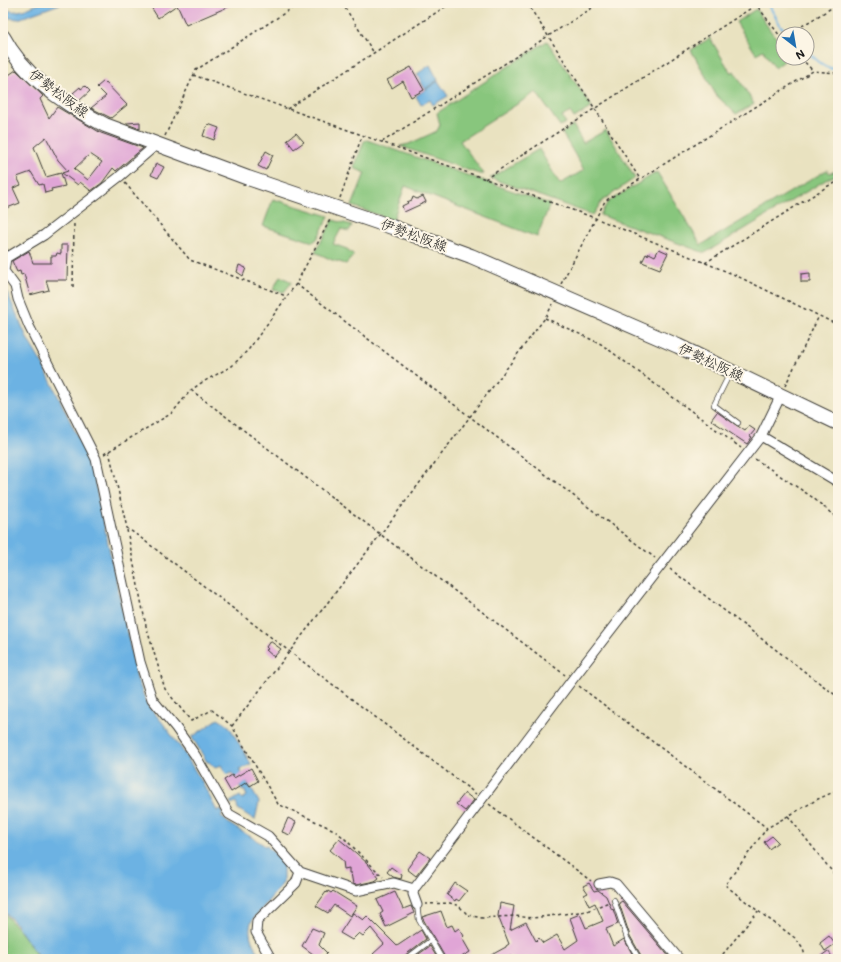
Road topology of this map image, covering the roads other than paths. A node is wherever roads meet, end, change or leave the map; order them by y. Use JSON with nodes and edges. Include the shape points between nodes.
{"nodes":[{"id":1,"x":3,"y":37,"type":"edge"},
{"id":2,"x":157,"y":144,"type":"junction"},
{"id":3,"x":4,"y":255,"type":"edge"},
{"id":4,"x":4,"y":271,"type":"edge"},
{"id":5,"x":731,"y":371,"type":"junction"},
{"id":6,"x":780,"y":395,"type":"junction"},
{"id":7,"x":738,"y":423,"type":"dead end"},
{"id":8,"x":838,"y":423,"type":"edge"},
{"id":9,"x":761,"y":436,"type":"junction"},
{"id":10,"x":838,"y":482,"type":"edge"},
{"id":11,"x":300,"y":872,"type":"junction"},
{"id":12,"x":599,"y":884,"type":"road end"},
{"id":13,"x":414,"y":889,"type":"junction"},
{"id":14,"x":614,"y":900,"type":"road end"},
{"id":15,"x":416,"y":905,"type":"joint"},
{"id":16,"x":430,"y":942,"type":"junction"},
{"id":17,"x":271,"y":959,"type":"edge"},
{"id":18,"x":406,"y":959,"type":"edge"},
{"id":19,"x":442,"y":959,"type":"edge"},
{"id":20,"x":639,"y":959,"type":"edge"},
{"id":21,"x":679,"y":959,"type":"edge"}],
"edges":[{"from":1,"to":2,"type":"main road","name":"伊勢松阪線","via":[[28,71],[67,104],[105,125]]},
{"from":2,"to":3,"type":"street","via":[[44,235]]},
{"from":2,"to":5,"type":"main road","name":"伊勢松阪線","via":[[464,253]]},
{"from":3,"to":4,"type":"street"},
{"from":4,"to":11,"type":"street","via":[[15,286],[29,326],[96,459],[140,662],[152,699],[195,755],[229,814],[268,836]]},
{"from":5,"to":6,"type":"main road","name":"伊勢松阪線"},
{"from":5,"to":7,"type":"lane","via":[[714,405]]},
{"from":6,"to":8,"type":"main road","name":"伊勢松阪線"},
{"from":6,"to":9,"type":"street"},
{"from":9,"to":10,"type":"street"},
{"from":9,"to":13,"type":"street"},
{"from":11,"to":13,"type":"street","via":[[356,891],[394,883]]},
{"from":11,"to":17,"type":"street","via":[[296,883],[258,922],[256,932]]},
{"from":12,"to":21,"type":"street","via":[[616,884]]},
{"from":13,"to":15,"type":"street"},
{"from":14,"to":20,"type":"lane","via":[[627,938]]},
{"from":15,"to":16,"type":"lane","via":[[419,920]]},
{"from":16,"to":18,"type":"lane"},
{"from":16,"to":19,"type":"lane"}]}
